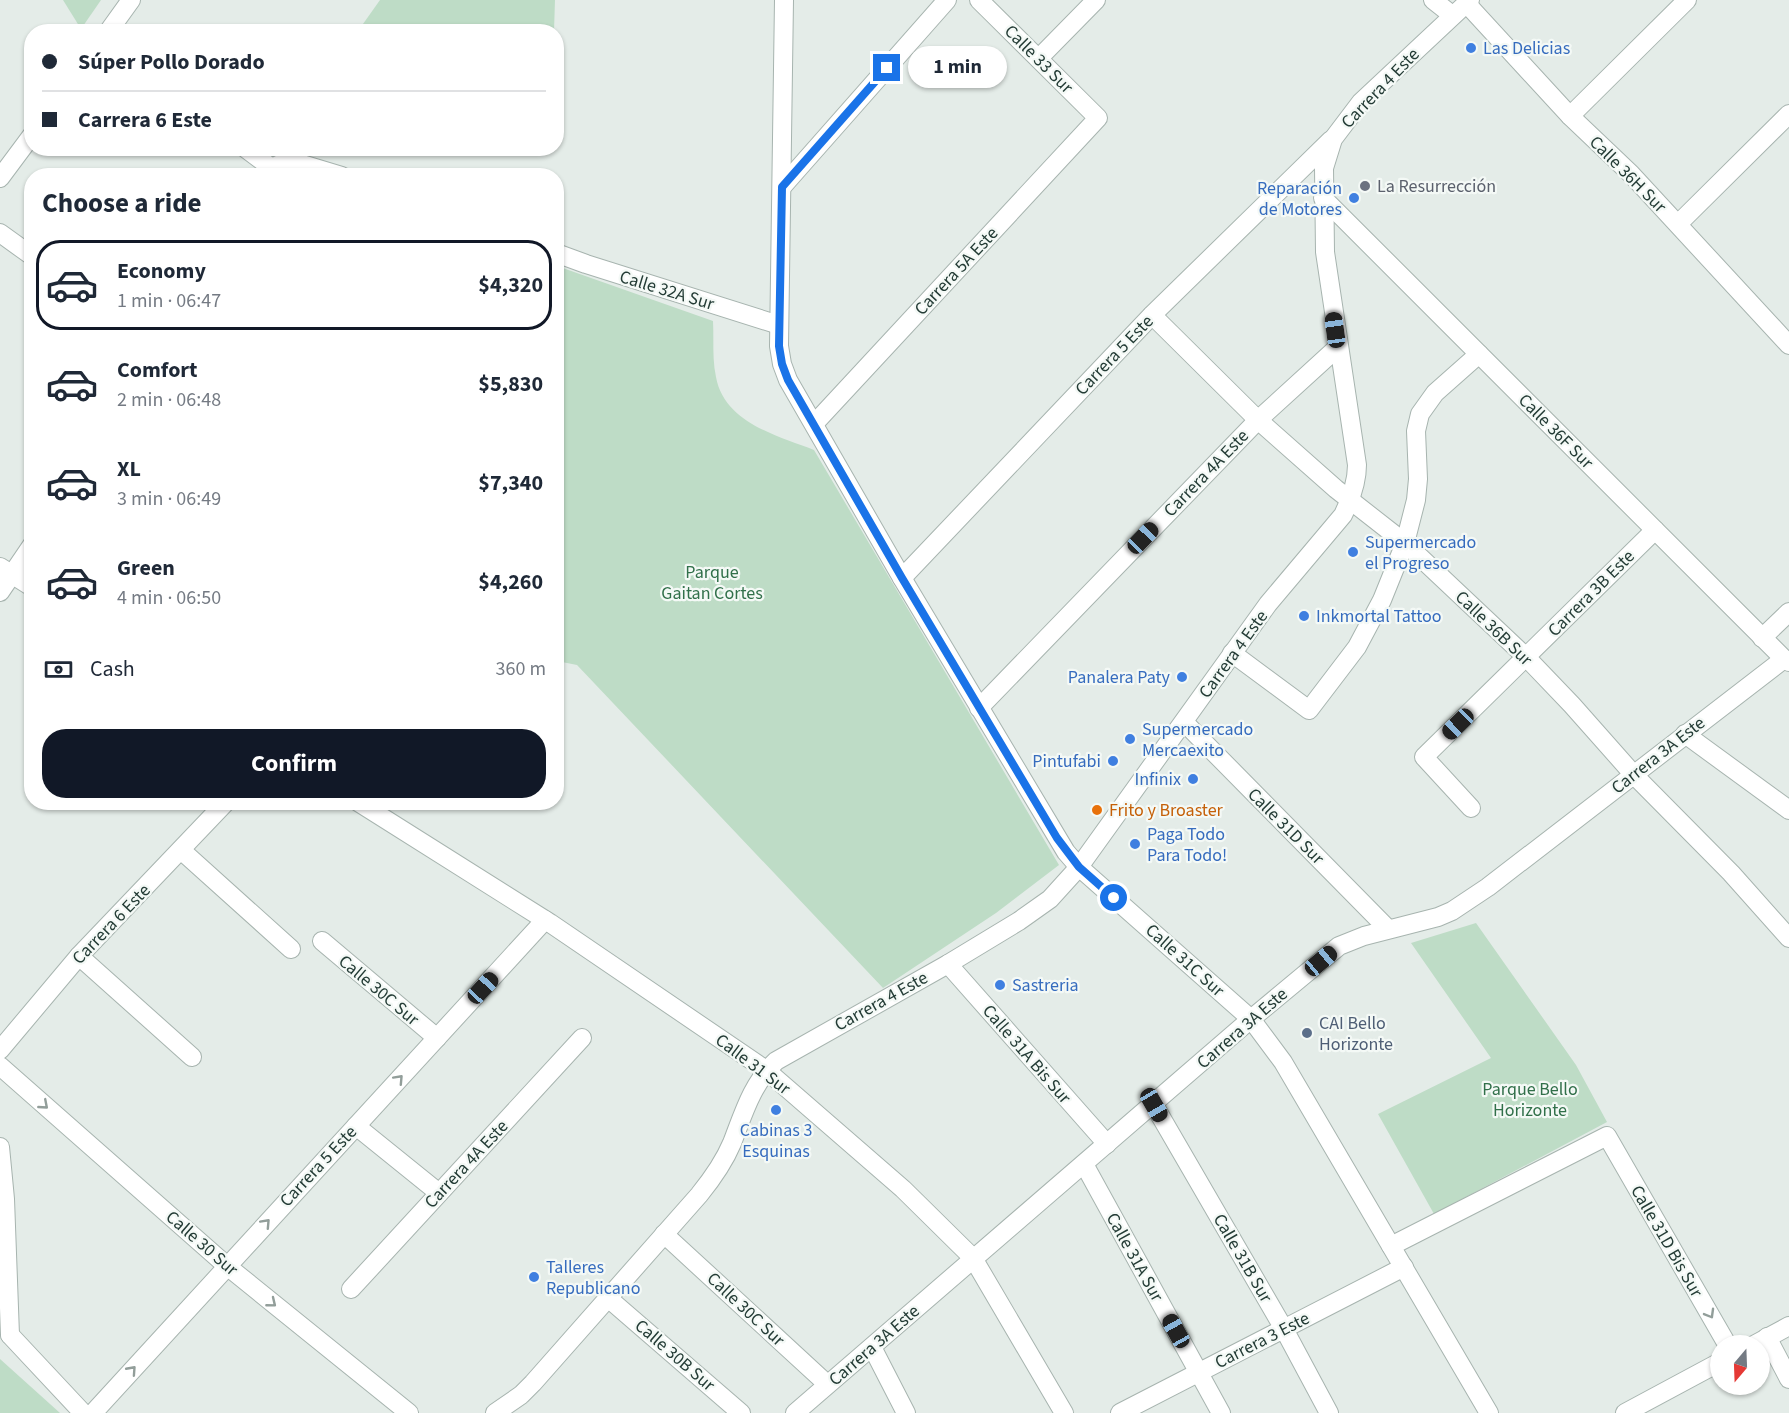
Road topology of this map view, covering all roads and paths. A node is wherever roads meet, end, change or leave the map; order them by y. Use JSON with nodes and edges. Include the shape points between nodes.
{"nodes":[{"id":1,"x":131,"y":0,"type":"edge"},
{"id":2,"x":784,"y":0,"type":"edge"},
{"id":3,"x":947,"y":0,"type":"edge"},
{"id":4,"x":979,"y":0,"type":"edge"},
{"id":5,"x":1096,"y":0,"type":"edge"},
{"id":6,"x":1433,"y":0,"type":"edge"},
{"id":7,"x":1687,"y":0,"type":"edge"},
{"id":8,"x":1462,"y":6,"type":"edge"},
{"id":9,"x":114,"y":24,"type":"edge"},
{"id":10,"x":1039,"y":58,"type":"junction"},
{"id":11,"x":1789,"y":114,"type":"edge"},
{"id":12,"x":1570,"y":116,"type":"junction"},
{"id":13,"x":1098,"y":118,"type":"joint"},
{"id":14,"x":1333,"y":138,"type":"junction"},
{"id":15,"x":24,"y":146,"type":"edge"},
{"id":16,"x":254,"y":156,"type":"edge"},
{"id":17,"x":267,"y":168,"type":"edge"},
{"id":18,"x":276,"y":168,"type":"edge"},
{"id":19,"x":318,"y":168,"type":"edge"},
{"id":20,"x":0,"y":178,"type":"edge"},
{"id":21,"x":782,"y":187,"type":"junction"},
{"id":22,"x":1323,"y":198,"type":"junction"},
{"id":23,"x":1678,"y":224,"type":"junction"},
{"id":24,"x":0,"y":233,"type":"edge"},
{"id":25,"x":24,"y":250,"type":"edge"},
{"id":26,"x":564,"y":256,"type":"edge"},
{"id":27,"x":1152,"y":315,"type":"junction"},
{"id":28,"x":779,"y":325,"type":"junction"},
{"id":29,"x":1789,"y":345,"type":"edge"},
{"id":30,"x":1338,"y":347,"type":"junction"},
{"id":31,"x":1479,"y":354,"type":"junction"},
{"id":32,"x":1258,"y":420,"type":"junction"},
{"id":33,"x":814,"y":424,"type":"junction"},
{"id":34,"x":1350,"y":501,"type":"junction"},
{"id":35,"x":1655,"y":530,"type":"junction"},
{"id":36,"x":1405,"y":543,"type":"junction"},
{"id":37,"x":24,"y":553,"type":"edge"},
{"id":38,"x":6,"y":571,"type":"edge"},
{"id":39,"x":902,"y":578,"type":"junction"},
{"id":40,"x":24,"y":582,"type":"edge"},
{"id":41,"x":0,"y":592,"type":"edge"},
{"id":42,"x":1789,"y":612,"type":"edge"},
{"id":43,"x":1762,"y":638,"type":"junction"},
{"id":44,"x":1232,"y":653,"type":"junction"},
{"id":45,"x":1526,"y":657,"type":"junction"},
{"id":46,"x":1786,"y":661,"type":"edge"},
{"id":47,"x":979,"y":708,"type":"junction"},
{"id":48,"x":1184,"y":722,"type":"junction"},
{"id":49,"x":1685,"y":734,"type":"junction"},
{"id":50,"x":1634,"y":775,"type":"junction"},
{"id":51,"x":1471,"y":808,"type":"dead end"},
{"id":52,"x":216,"y":810,"type":"edge"},
{"id":53,"x":371,"y":810,"type":"edge"},
{"id":54,"x":1789,"y":810,"type":"edge"},
{"id":55,"x":181,"y":850,"type":"junction"},
{"id":56,"x":1079,"y":867,"type":"junction"},
{"id":57,"x":545,"y":920,"type":"junction"},
{"id":58,"x":1388,"y":929,"type":"junction"},
{"id":59,"x":1789,"y":938,"type":"edge"},
{"id":60,"x":322,"y":941,"type":"dead end"},
{"id":61,"x":291,"y":949,"type":"dead end"},
{"id":62,"x":79,"y":956,"type":"junction"},
{"id":63,"x":948,"y":964,"type":"junction"},
{"id":64,"x":1251,"y":1019,"type":"junction"},
{"id":65,"x":437,"y":1038,"type":"junction"},
{"id":66,"x":582,"y":1038,"type":"dead end"},
{"id":67,"x":0,"y":1050,"type":"edge"},
{"id":68,"x":192,"y":1057,"type":"dead end"},
{"id":69,"x":0,"y":1066,"type":"edge"},
{"id":70,"x":766,"y":1070,"type":"junction"},
{"id":71,"x":1154,"y":1105,"type":"junction"},
{"id":72,"x":356,"y":1126,"type":"junction"},
{"id":73,"x":1107,"y":1144,"type":"junction"},
{"id":74,"x":0,"y":1147,"type":"edge"},
{"id":75,"x":1084,"y":1164,"type":"junction"},
{"id":76,"x":440,"y":1193,"type":"junction"},
{"id":77,"x":664,"y":1234,"type":"junction"},
{"id":78,"x":1391,"y":1246,"type":"junction"},
{"id":79,"x":973,"y":1258,"type":"junction"},
{"id":80,"x":227,"y":1266,"type":"junction"},
{"id":81,"x":1404,"y":1268,"type":"junction"},
{"id":82,"x":351,"y":1289,"type":"dead end"},
{"id":83,"x":608,"y":1298,"type":"junction"},
{"id":84,"x":1789,"y":1326,"type":"edge"},
{"id":85,"x":1284,"y":1329,"type":"junction"},
{"id":86,"x":1722,"y":1335,"type":"edge"},
{"id":87,"x":1770,"y":1336,"type":"edge"},
{"id":88,"x":5,"y":1340,"type":"edge"},
{"id":89,"x":872,"y":1347,"type":"junction"},
{"id":90,"x":1770,"y":1355,"type":"edge"},
{"id":91,"x":1710,"y":1368,"type":"edge"},
{"id":92,"x":1200,"y":1372,"type":"junction"},
{"id":93,"x":1789,"y":1379,"type":"edge"},
{"id":94,"x":827,"y":1384,"type":"junction"},
{"id":95,"x":1650,"y":1407,"type":"edge"},
{"id":96,"x":83,"y":1413,"type":"edge"},
{"id":97,"x":93,"y":1413,"type":"edge"},
{"id":98,"x":409,"y":1413,"type":"edge"},
{"id":99,"x":495,"y":1413,"type":"edge"},
{"id":100,"x":741,"y":1413,"type":"edge"},
{"id":101,"x":795,"y":1413,"type":"edge"},
{"id":102,"x":906,"y":1413,"type":"edge"},
{"id":103,"x":1064,"y":1413,"type":"edge"},
{"id":104,"x":1120,"y":1413,"type":"edge"},
{"id":105,"x":1221,"y":1413,"type":"edge"},
{"id":106,"x":1329,"y":1413,"type":"edge"},
{"id":107,"x":1489,"y":1413,"type":"edge"},
{"id":108,"x":1625,"y":1413,"type":"edge"}],
"edges":[{"from":1,"to":9,"type":"street"},
{"from":2,"to":21,"type":"street","name":"Calle 31C Sur"},
{"from":3,"to":21,"type":"street"},
{"from":4,"to":10,"type":"street","name":"Calle 33 Sur"},
{"from":5,"to":10,"type":"street"},
{"from":6,"to":8,"type":"street","name":"Calle 36H Sur"},
{"from":7,"to":12,"type":"street"},
{"from":8,"to":12,"type":"street","name":"Calle 36H Sur"},
{"from":8,"to":14,"type":"street","name":"Carrera 4 Este","via":[[1367,96]]},
{"from":10,"to":13,"type":"street","name":"Calle 33 Sur"},
{"from":11,"to":23,"type":"street"},
{"from":12,"to":23,"type":"street","name":"Calle 36H Sur"},
{"from":13,"to":33,"type":"street","name":"Carrera 5A Este"},
{"from":14,"to":22,"type":"street","name":"Carrera 4 Este","via":[[1324,168]]},
{"from":14,"to":27,"type":"street","name":"Carrera 5 Este"},
{"from":15,"to":20,"type":"street"},
{"from":16,"to":17,"type":"street"},
{"from":18,"to":19,"type":"street","via":[[284,161],[295,160]]},
{"from":21,"to":28,"type":"street","name":"Calle 31C Sur"},
{"from":22,"to":30,"type":"street","name":"Carrera 4 Este","via":[[1325,252]]},
{"from":22,"to":31,"type":"street","name":"Calle 36F Sur"},
{"from":23,"to":29,"type":"street","name":"Calle 36H Sur"},
{"from":24,"to":25,"type":"street"},
{"from":26,"to":28,"type":"street","name":"Calle 32A Sur"},
{"from":27,"to":32,"type":"street","name":"Calle 36B Sur"},
{"from":27,"to":39,"type":"street","name":"Carrera 5 Este"},
{"from":28,"to":33,"type":"street","name":"Calle 31C Sur","via":[[782,364]]},
{"from":30,"to":32,"type":"street","name":"Carrera 4A Este"},
{"from":30,"to":34,"type":"street","name":"Carrera 4 Este","via":[[1357,465]]},
{"from":31,"to":35,"type":"street","name":"Calle 36F Sur"},
{"from":31,"to":36,"type":"street","via":[[1434,393],[1420,414],[1416,431],[1416,500]]},
{"from":32,"to":34,"type":"street","name":"Calle 36B Sur"},
{"from":32,"to":47,"type":"street","name":"Carrera 4A Este"},
{"from":33,"to":39,"type":"street","name":"Calle 31C Sur"},
{"from":34,"to":36,"type":"street","name":"Calle 36B Sur"},
{"from":34,"to":44,"type":"street","name":"Carrera 4 Este","via":[[1335,526]]},
{"from":35,"to":43,"type":"street","name":"Calle 36F Sur"},
{"from":35,"to":45,"type":"street","name":"Carrera 3B Este"},
{"from":36,"to":44,"type":"street","via":[[1382,600],[1357,647],[1309,710]]},
{"from":36,"to":45,"type":"street","name":"Calle 36B Sur"},
{"from":37,"to":38,"type":"street"},
{"from":38,"to":40,"type":"street"},
{"from":38,"to":41,"type":"street"},
{"from":39,"to":47,"type":"street","name":"Calle 31C Sur"},
{"from":42,"to":43,"type":"street"},
{"from":43,"to":46,"type":"street","name":"Calle 36F Sur"},
{"from":44,"to":48,"type":"street","name":"Carrera 4 Este"},
{"from":45,"to":50,"type":"street","name":"Calle 36B Sur"},
{"from":45,"to":51,"type":"street","name":"Carrera 3B Este","via":[[1424,757]]},
{"from":46,"to":49,"type":"street","name":"Carrera 3A Este"},
{"from":47,"to":56,"type":"street","name":"Calle 31C Sur","via":[[1057,838]]},
{"from":48,"to":56,"type":"street","name":"Carrera 4 Este"},
{"from":48,"to":58,"type":"street","name":"Calle 31D Sur"},
{"from":49,"to":50,"type":"street","name":"Carrera 3A Este"},
{"from":49,"to":54,"type":"street"},
{"from":50,"to":58,"type":"street","name":"Carrera 3A Este","via":[[1452,911]]},
{"from":50,"to":59,"type":"street","name":"Calle 36B Sur"},
{"from":52,"to":55,"type":"street","name":"Carrera 6 Este"},
{"from":53,"to":57,"type":"street","name":"Calle 31 Sur"},
{"from":55,"to":61,"type":"street"},
{"from":55,"to":62,"type":"street","name":"Carrera 6 Este"},
{"from":56,"to":63,"type":"street","name":"Carrera 4 Este","via":[[1034,911]]},
{"from":56,"to":64,"type":"street","name":"Calle 31C Sur"},
{"from":57,"to":65,"type":"street","name":"Carrera 5 Este"},
{"from":57,"to":70,"type":"street","name":"Calle 31 Sur"},
{"from":58,"to":64,"type":"street","name":"Carrera 3A Este","via":[[1339,946]]},
{"from":60,"to":65,"type":"street","name":"Calle 30C Sur"},
{"from":62,"to":67,"type":"street","name":"Carrera 6 Este"},
{"from":62,"to":68,"type":"street"},
{"from":63,"to":70,"type":"street","name":"Carrera 4 Este","via":[[784,1055]]},
{"from":63,"to":73,"type":"street","name":"Calle 31A Bis Sur"},
{"from":64,"to":71,"type":"street","name":"Carrera 3A Este"},
{"from":64,"to":78,"type":"street","name":"Calle 31C Sur","via":[[1283,1062]]},
{"from":72,"to":65,"type":"street","name":"Carrera 5 Este","one_way":true},
{"from":66,"to":76,"type":"street","name":"Carrera 4A Este"},
{"from":69,"to":80,"type":"street","name":"Calle 30 Sur","one_way":true},
{"from":70,"to":77,"type":"street","name":"Carrera 4 Este","via":[[750,1096],[722,1162]]},
{"from":70,"to":79,"type":"street","name":"Calle 31 Sur","via":[[903,1189]]},
{"from":71,"to":73,"type":"street","name":"Carrera 3A Este"},
{"from":71,"to":85,"type":"street","name":"Calle 31B Sur"},
{"from":72,"to":76,"type":"street"},
{"from":80,"to":72,"type":"street","name":"Carrera 5 Este","one_way":true},
{"from":73,"to":75,"type":"street","name":"Carrera 3A Este"},
{"from":74,"to":88,"type":"street","via":[[5,1199]]},
{"from":75,"to":79,"type":"street","name":"Carrera 3A Este"},
{"from":75,"to":92,"type":"street","name":"Calle 31A Sur"},
{"from":76,"to":82,"type":"street","name":"Carrera 4A Este"},
{"from":77,"to":83,"type":"street","name":"Carrera 4 Este"},
{"from":77,"to":94,"type":"street","name":"Calle 30C Sur"},
{"from":78,"to":81,"type":"street","name":"Calle 31C Sur"},
{"from":78,"to":86,"type":"street","name":"Calle 31D Bis Sur","one_way":true,"via":[[1607,1136]]},
{"from":79,"to":89,"type":"street","name":"Carrera 3A Este"},
{"from":79,"to":103,"type":"street","name":"Calle 31 Sur"},
{"from":97,"to":80,"type":"street","name":"Carrera 5 Este","one_way":true},
{"from":80,"to":98,"type":"street","name":"Calle 30 Sur","one_way":true},
{"from":81,"to":85,"type":"street","name":"Carrera 3 Este"},
{"from":81,"to":107,"type":"street","name":"Calle 31C Sur"},
{"from":83,"to":99,"type":"street","name":"Carrera 4 Este","via":[[533,1383]]},
{"from":83,"to":100,"type":"street","name":"Calle 30B Sur"},
{"from":84,"to":87,"type":"street"},
{"from":85,"to":92,"type":"street","name":"Carrera 3 Este"},
{"from":85,"to":106,"type":"street","name":"Calle 31B Sur"},
{"from":88,"to":96,"type":"street"},
{"from":89,"to":94,"type":"street","name":"Carrera 3A Este"},
{"from":89,"to":102,"type":"street"},
{"from":90,"to":93,"type":"street"},
{"from":91,"to":95,"type":"street"},
{"from":92,"to":104,"type":"street","name":"Carrera 3 Este"},
{"from":92,"to":105,"type":"street","name":"Calle 31A Sur"},
{"from":94,"to":101,"type":"street","name":"Carrera 3A Este"},
{"from":95,"to":108,"type":"street"}]}
